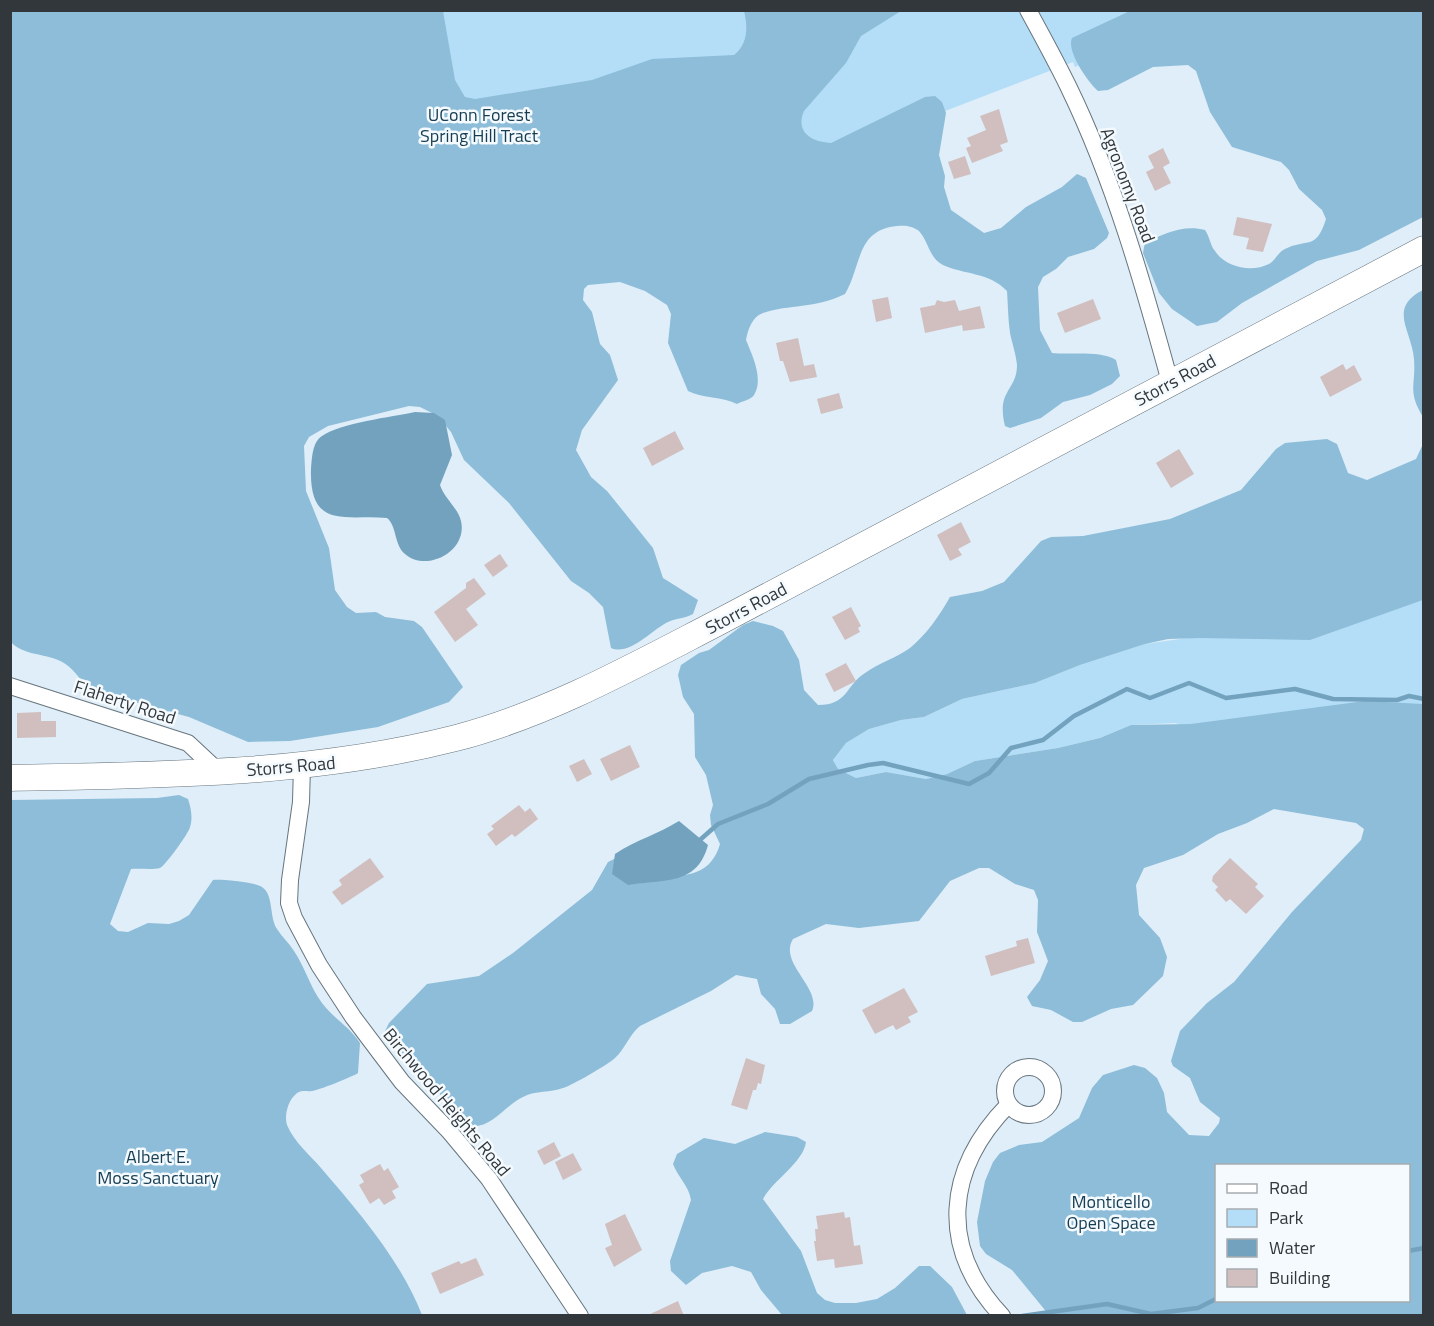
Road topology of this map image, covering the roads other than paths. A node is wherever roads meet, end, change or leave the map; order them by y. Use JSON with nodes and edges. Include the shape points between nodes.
{"nodes":[{"id":1,"x":1028,"y":10,"type":"edge"},
{"id":2,"x":1424,"y":249,"type":"edge"},
{"id":3,"x":1170,"y":382,"type":"junction"},
{"id":4,"x":10,"y":686,"type":"edge"},
{"id":5,"x":302,"y":766,"type":"junction"},
{"id":6,"x":219,"y":772,"type":"junction"},
{"id":7,"x":10,"y":778,"type":"edge"},
{"id":8,"x":1009,"y":1104,"type":"dead end"},
{"id":9,"x":580,"y":1316,"type":"edge"},
{"id":10,"x":1002,"y":1316,"type":"edge"}],
"edges":[{"from":1,"to":3,"type":"street","name":"Agronomy Road","via":[[1070,89],[1104,173],[1141,275]]},
{"from":2,"to":3,"type":"main road","name":"Storrs Road"},
{"from":3,"to":5,"type":"main road","name":"Storrs Road","via":[[621,673],[458,738]]},
{"from":4,"to":6,"type":"street","name":"Flaherty Road","via":[[188,742]]},
{"from":5,"to":6,"type":"main road","name":"Storrs Road"},
{"from":5,"to":9,"type":"street","name":"Birchwood Heights Road","via":[[290,880],[289,903],[294,918],[353,1017],[402,1082],[489,1179]]},
{"from":6,"to":7,"type":"main road","name":"Storrs Road"},
{"from":8,"to":10,"type":"street","via":[[984,1134],[970,1159],[958,1196],[958,1231],[966,1264],[984,1296]]}]}
